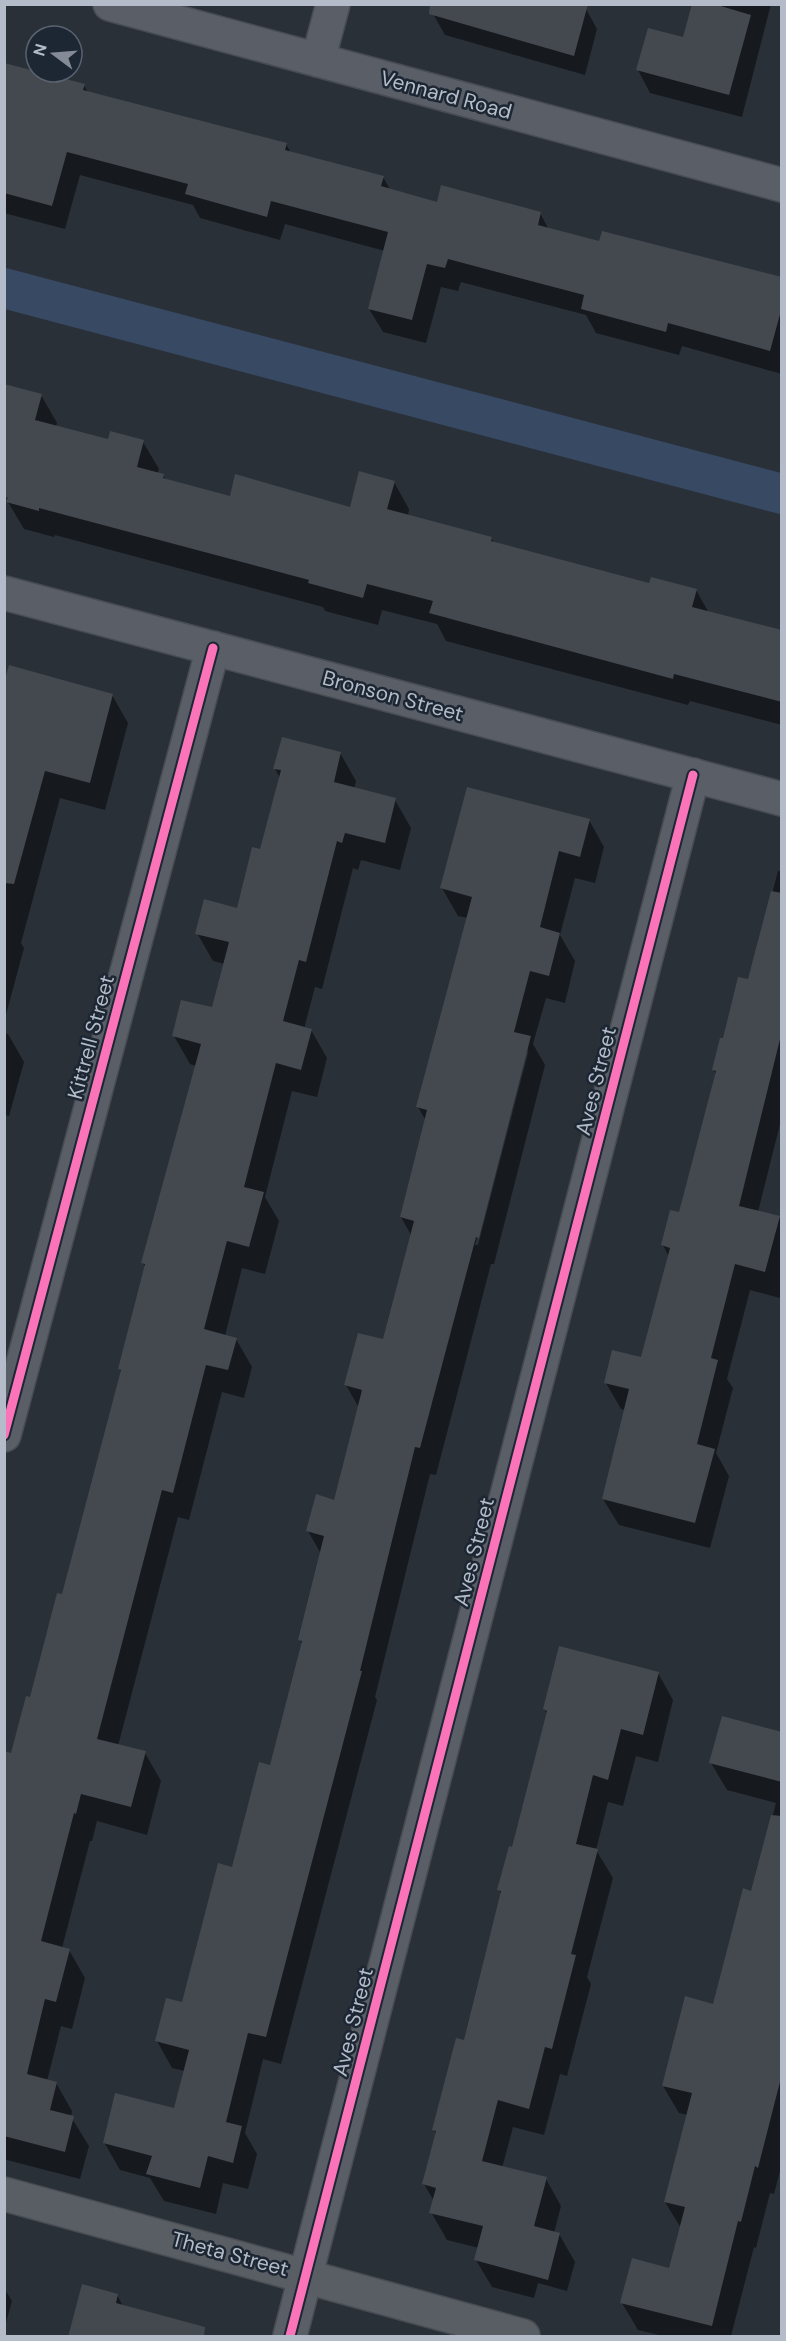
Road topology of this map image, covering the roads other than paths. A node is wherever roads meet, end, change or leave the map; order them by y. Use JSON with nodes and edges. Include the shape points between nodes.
{"nodes":[{"id":1,"x":110,"y":4,"type":"edge"},
{"id":2,"x":333,"y":4,"type":"edge"},
{"id":3,"x":318,"y":60,"type":"junction"},
{"id":4,"x":782,"y":185,"type":"edge"},
{"id":5,"x":4,"y":593,"type":"edge"},
{"id":6,"x":213,"y":648,"type":"junction"},
{"id":7,"x":693,"y":775,"type":"junction"},
{"id":8,"x":782,"y":799,"type":"edge"},
{"id":9,"x":4,"y":1435,"type":"edge"},
{"id":10,"x":4,"y":2194,"type":"edge"},
{"id":11,"x":307,"y":2275,"type":"junction"},
{"id":12,"x":290,"y":2337,"type":"edge"},
{"id":13,"x":524,"y":2337,"type":"edge"}],
"edges":[{"from":1,"to":3,"type":"street","name":"Vennard Road"},
{"from":2,"to":3,"type":"street"},
{"from":3,"to":4,"type":"street","name":"Vennard Road"},
{"from":5,"to":6,"type":"street","name":"Bronson Street"},
{"from":6,"to":7,"type":"street","name":"Bronson Street"},
{"from":6,"to":9,"type":"street","name":"Kittrell Street"},
{"from":7,"to":8,"type":"street","name":"Bronson Street"},
{"from":7,"to":11,"type":"street","name":"Aves Street"},
{"from":10,"to":11,"type":"street","name":"Theta Street"},
{"from":11,"to":12,"type":"street","name":"Aves Street"},
{"from":11,"to":13,"type":"street","name":"Theta Street"}]}
